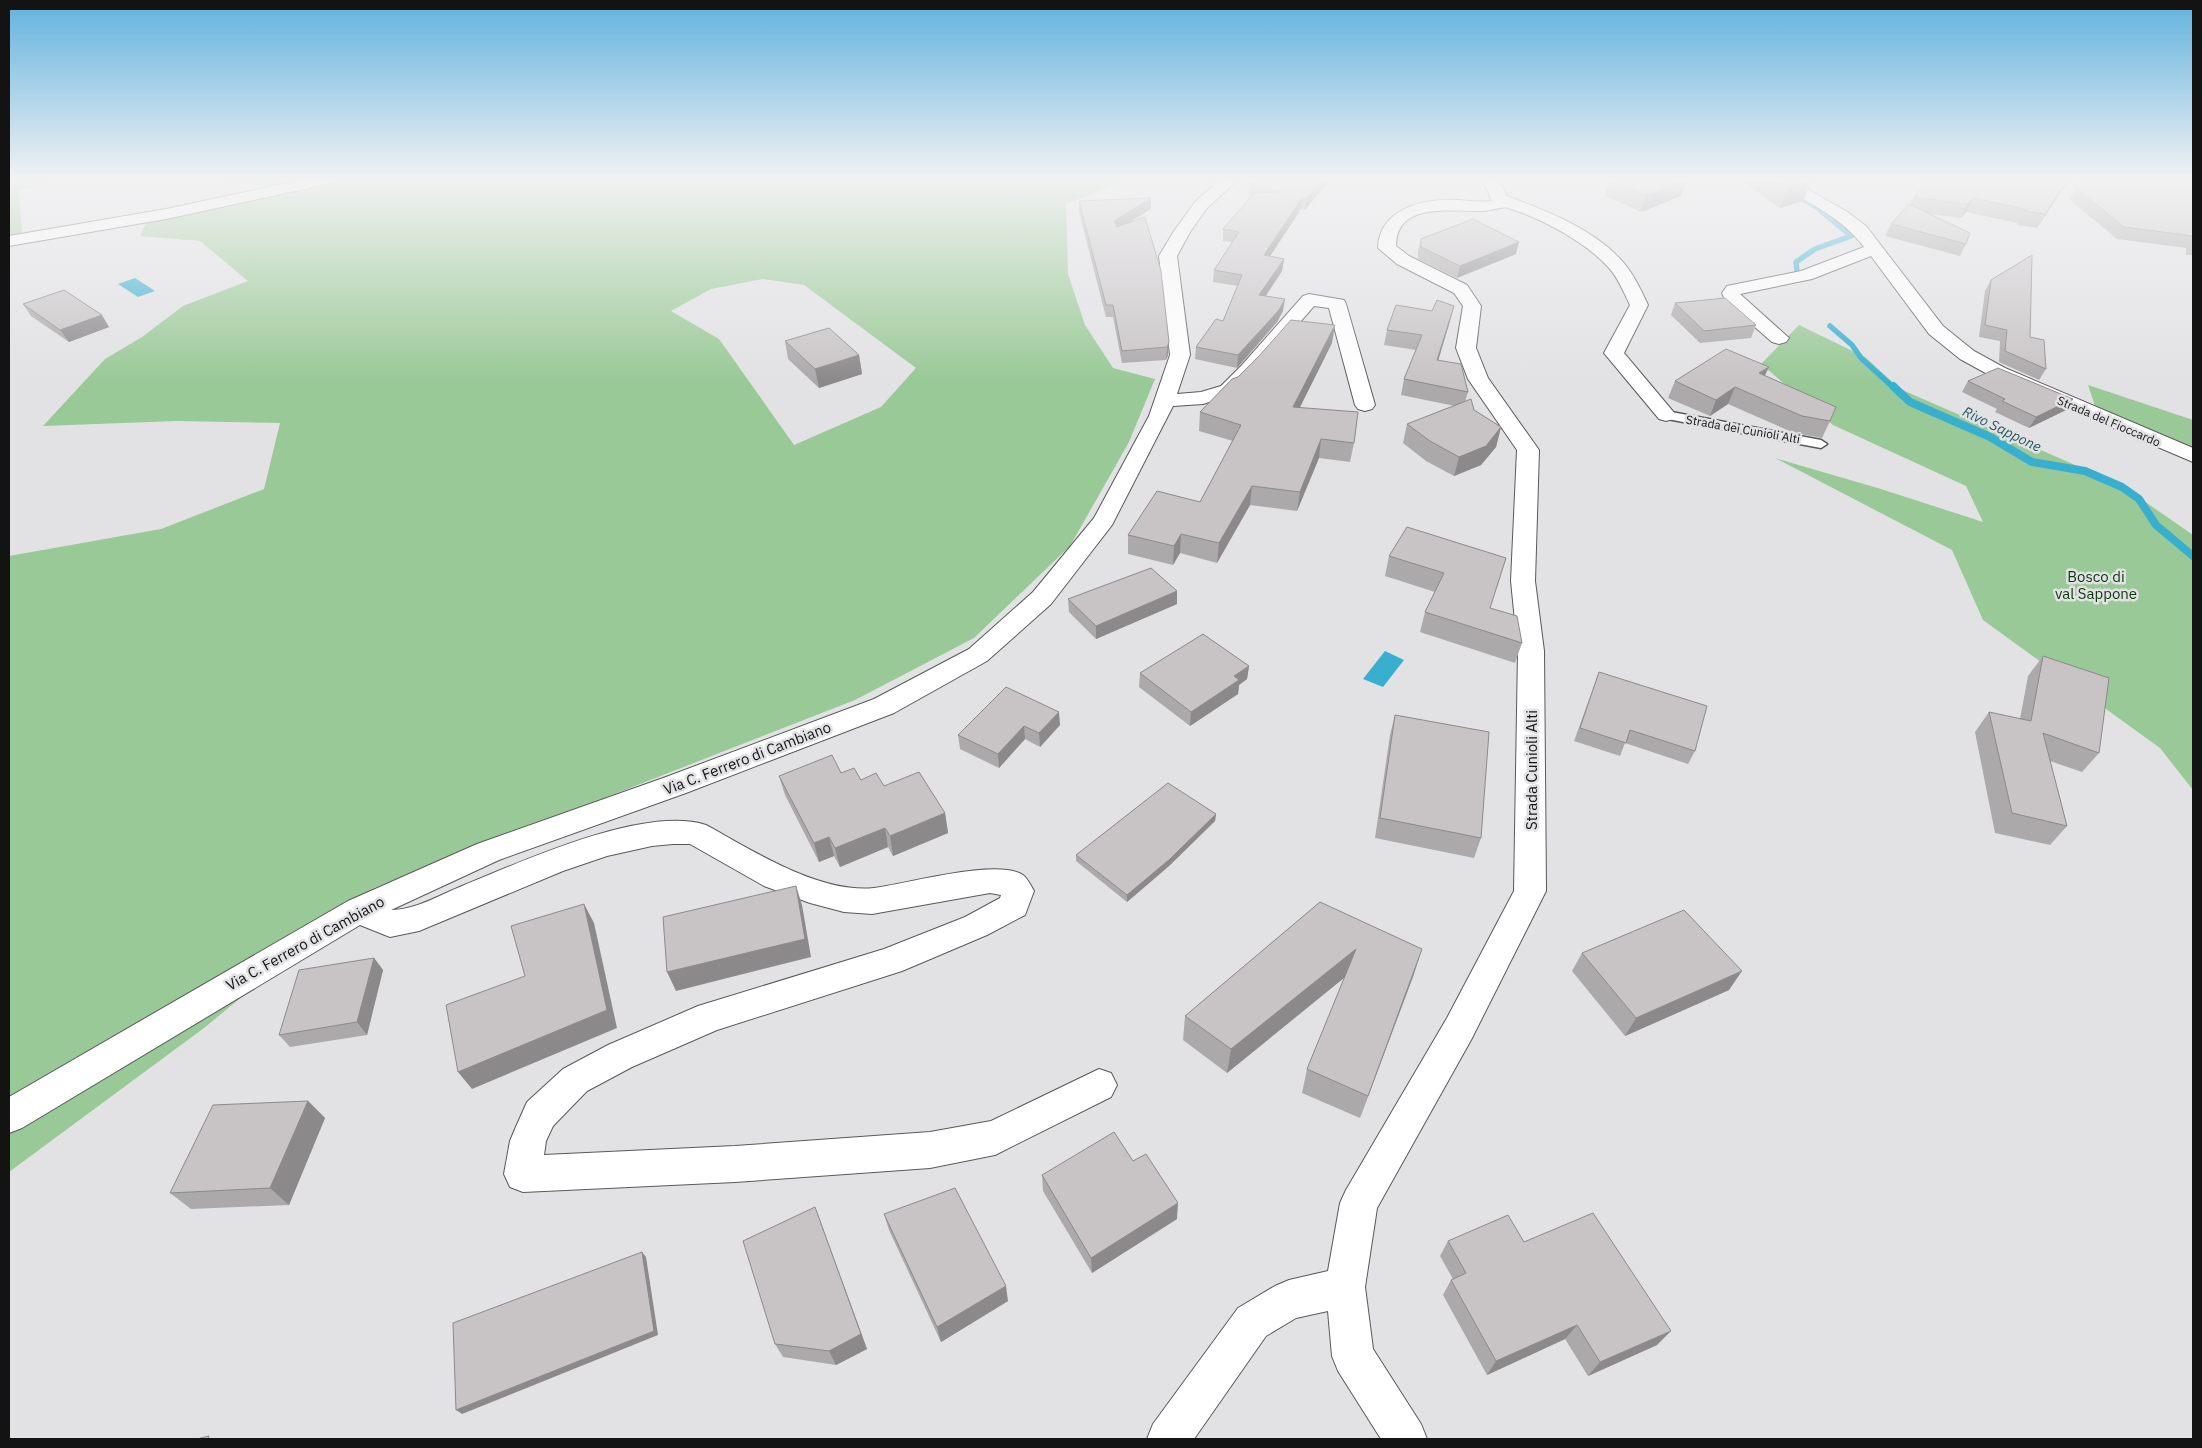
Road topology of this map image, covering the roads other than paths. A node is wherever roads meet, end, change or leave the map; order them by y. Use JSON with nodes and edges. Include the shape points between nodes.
{"nodes":[{"id":1,"x":1174,"y":246,"type":"edge"},
{"id":2,"x":1387,"y":246,"type":"edge"},
{"id":3,"x":1591,"y":246,"type":"edge"},
{"id":4,"x":1872,"y":246,"type":"edge"},
{"id":5,"x":1875,"y":249,"type":"junction"},
{"id":6,"x":1779,"y":338,"type":"dead end"},
{"id":7,"x":1164,"y":401,"type":"junction"},
{"id":8,"x":1365,"y":405,"type":"dead end"},
{"id":9,"x":1666,"y":415,"type":"joint"},
{"id":10,"x":1821,"y":444,"type":"dead end"},
{"id":11,"x":2193,"y":456,"type":"edge"},
{"id":12,"x":359,"y":910,"type":"junction"},
{"id":13,"x":1099,"y":1085,"type":"dead end"},
{"id":14,"x":9,"y":1116,"type":"edge"},
{"id":15,"x":1345,"y":1287,"type":"junction"},
{"id":16,"x":1168,"y":1439,"type":"edge"},
{"id":17,"x":1406,"y":1439,"type":"edge"}],
"edges":[{"from":1,"to":7,"type":"street","name":"Via C. Ferrero di Cambiano","via":[[1168,256],[1180,354]]},
{"from":2,"to":15,"type":"street","name":"Strada Cunioli Alti","via":[[1403,260],[1461,289],[1472,306],[1466,348],[1478,380],[1528,450],[1523,581],[1531,651],[1530,891],[1459,1029],[1359,1204]]},
{"from":3,"to":9,"type":"street","name":"Strada Cunioli Alti","via":[[1611,260],[1628,282],[1639,305],[1614,353]]},
{"from":4,"to":5,"type":"street","name":"Strada del Fioccardo"},
{"from":5,"to":6,"type":"street","via":[[1806,275],[1733,290],[1732,298]]},
{"from":5,"to":11,"type":"street","name":"Strada del Fioccardo","via":[[1936,330],[1968,355],[1998,372]]},
{"from":7,"to":8,"type":"street","via":[[1203,398],[1228,390],[1309,300],[1337,304]]},
{"from":7,"to":12,"type":"street","name":"Via C. Ferrero di Cambiano","via":[[1104,520],[1042,598],[978,655],[884,706],[488,852]]},
{"from":9,"to":10,"type":"lane","name":"Strada dei Cunioli Alti"},
{"from":12,"to":13,"type":"street","via":[[390,924],[419,918],[588,850],[673,832],[695,833],[775,877],[844,899],[872,900],[990,880],[1012,884],[1018,891],[1014,906],[890,962],[710,1017],[620,1056],[575,1080],[540,1114],[528,1141],[523,1174],[930,1150],[995,1138]]},
{"from":12,"to":14,"type":"street","name":"Via C. Ferrero di Cambiano"},
{"from":15,"to":16,"type":"street","via":[[1289,1300],[1252,1322]]},
{"from":15,"to":17,"type":"street","name":"Strada Cunioli Alti","via":[[1353,1356]]}]}
